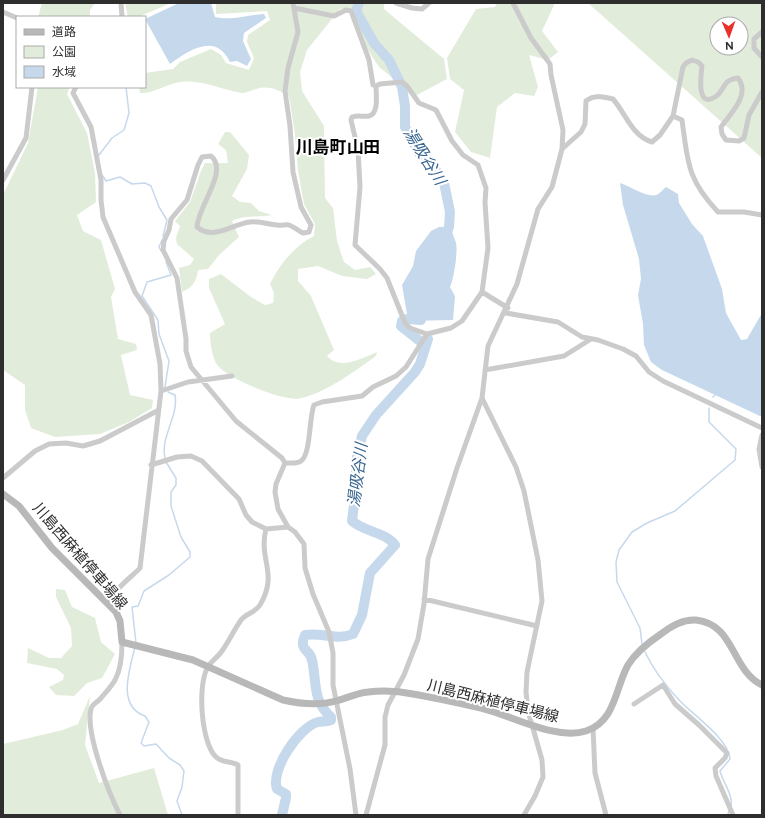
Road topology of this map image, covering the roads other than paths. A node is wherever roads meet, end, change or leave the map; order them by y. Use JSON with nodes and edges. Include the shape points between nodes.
{"nodes":[{"id":1,"x":121,"y":3,"type":"edge"},
{"id":2,"x":396,"y":3,"type":"edge"},
{"id":3,"x":429,"y":3,"type":"edge"},
{"id":4,"x":513,"y":3,"type":"edge"},
{"id":5,"x":293,"y":5,"type":"edge"},
{"id":6,"x":3,"y":12,"type":"edge"},
{"id":7,"x":122,"y":16,"type":"edge"},
{"id":8,"x":16,"y":18,"type":"edge"},
{"id":9,"x":762,"y":32,"type":"edge"},
{"id":10,"x":762,"y":57,"type":"edge"},
{"id":11,"x":376,"y":86,"type":"junction"},
{"id":12,"x":32,"y":88,"type":"edge"},
{"id":13,"x":76,"y":88,"type":"edge"},
{"id":14,"x":762,"y":92,"type":"edge"},
{"id":15,"x":673,"y":116,"type":"junction"},
{"id":16,"x":562,"y":149,"type":"junction"},
{"id":17,"x":3,"y":180,"type":"edge"},
{"id":18,"x":762,"y":215,"type":"edge"},
{"id":19,"x":482,"y":292,"type":"junction"},
{"id":20,"x":507,"y":310,"type":"junction"},
{"id":21,"x":427,"y":334,"type":"junction"},
{"id":22,"x":591,"y":339,"type":"junction"},
{"id":23,"x":485,"y":370,"type":"junction"},
{"id":24,"x":232,"y":376,"type":"dead end"},
{"id":25,"x":201,"y":380,"type":"junction"},
{"id":26,"x":161,"y":391,"type":"junction"},
{"id":27,"x":482,"y":398,"type":"junction"},
{"id":28,"x":158,"y":411,"type":"junction"},
{"id":29,"x":762,"y":428,"type":"edge"},
{"id":30,"x":762,"y":435,"type":"edge"},
{"id":31,"x":285,"y":463,"type":"junction"},
{"id":32,"x":151,"y":465,"type":"junction"},
{"id":33,"x":762,"y":467,"type":"edge"},
{"id":34,"x":3,"y":478,"type":"edge"},
{"id":35,"x":3,"y":494,"type":"edge"},
{"id":36,"x":288,"y":527,"type":"junction"},
{"id":37,"x":266,"y":529,"type":"junction"},
{"id":38,"x":424,"y":599,"type":"junction"},
{"id":39,"x":116,"y":612,"type":"junction"},
{"id":40,"x":537,"y":626,"type":"junction"},
{"id":41,"x":122,"y":642,"type":"junction"},
{"id":42,"x":208,"y":666,"type":"junction"},
{"id":43,"x":762,"y":685,"type":"edge"},
{"id":44,"x":397,"y":691,"type":"junction"},
{"id":45,"x":336,"y":701,"type":"junction"},
{"id":46,"x":634,"y":704,"type":"dead end"},
{"id":47,"x":532,"y":726,"type":"junction"},
{"id":48,"x":593,"y":728,"type":"junction"},
{"id":49,"x":120,"y":815,"type":"edge"},
{"id":50,"x":238,"y":815,"type":"edge"},
{"id":51,"x":356,"y":815,"type":"edge"},
{"id":52,"x":366,"y":815,"type":"edge"},
{"id":53,"x":524,"y":815,"type":"edge"},
{"id":54,"x":606,"y":815,"type":"edge"},
{"id":55,"x":733,"y":815,"type":"edge"}],
"edges":[{"from":1,"to":7,"type":"street"},
{"from":2,"to":3,"type":"street","via":[[422,9]]},
{"from":4,"to":16,"type":"street","via":[[550,64],[563,130]]},
{"from":5,"to":11,"type":"street","via":[[334,16],[346,10],[351,11],[369,60],[371,82]]},
{"from":5,"to":25,"type":"street","via":[[298,32],[284,91],[290,126],[293,172],[301,207],[311,225],[309,232],[303,233],[289,225],[259,221],[247,222],[219,232],[202,230],[197,226],[198,217],[218,167],[211,156],[202,157],[187,200],[171,219],[163,250],[176,278],[186,352],[191,367]]},
{"from":6,"to":8,"type":"street"},
{"from":9,"to":10,"type":"street","via":[[754,39],[754,48]]},
{"from":11,"to":19,"type":"street","via":[[399,83],[407,86],[419,103],[436,110],[452,141],[463,155],[478,165],[486,188],[488,248]]},
{"from":11,"to":21,"type":"street","via":[[374,113],[370,116],[352,117],[351,120],[358,150],[360,186],[356,245],[387,278],[404,320],[410,328]]},
{"from":12,"to":17,"type":"street","via":[[26,138]]},
{"from":13,"to":26,"type":"street","via":[[73,93],[91,128],[101,180],[103,217],[135,292],[151,315],[160,364]]},
{"from":14,"to":15,"type":"street","via":[[750,115],[744,138],[739,141],[726,140],[720,127],[738,105],[741,98],[741,82],[738,78],[726,82],[716,97],[704,98],[700,92],[702,66],[692,60],[686,63],[684,68]]},
{"from":15,"to":16,"type":"street","via":[[660,136],[652,142],[645,140],[636,132],[613,99],[591,97],[586,101],[585,124],[581,132]]},
{"from":15,"to":18,"type":"street","via":[[682,120],[690,172],[699,190],[715,209],[718,212]]},
{"from":16,"to":20,"type":"street","via":[[552,187],[538,209]]},
{"from":19,"to":20,"type":"street"},
{"from":19,"to":21,"type":"street","via":[[462,321],[451,328]]},
{"from":20,"to":22,"type":"street","via":[[558,322],[582,337]]},
{"from":20,"to":23,"type":"street","via":[[488,346]]},
{"from":21,"to":31,"type":"street","via":[[406,368],[396,376],[373,387],[362,396],[314,405],[303,459],[299,462]]},
{"from":22,"to":23,"type":"street","via":[[564,356]]},
{"from":22,"to":29,"type":"street","via":[[623,349],[636,356],[649,372],[663,381]]},
{"from":23,"to":27,"type":"street"},
{"from":24,"to":25,"type":"street"},
{"from":25,"to":26,"type":"street"},
{"from":25,"to":31,"type":"street","via":[[236,421]]},
{"from":26,"to":28,"type":"street"},
{"from":27,"to":38,"type":"street","via":[[434,540],[425,580]]},
{"from":27,"to":40,"type":"street","via":[[516,467],[524,491],[538,560],[542,601]]},
{"from":28,"to":32,"type":"street"},
{"from":28,"to":34,"type":"street","via":[[100,442],[82,446],[66,443],[49,444],[35,451]]},
{"from":30,"to":33,"type":"street","via":[[759,449]]},
{"from":31,"to":36,"type":"street","via":[[275,492],[278,509]]},
{"from":32,"to":37,"type":"street","via":[[191,456],[202,461],[239,499],[249,518]]},
{"from":32,"to":39,"type":"street","via":[[140,568],[118,588]]},
{"from":35,"to":39,"type":"main road","name":"川島西麻植停車場線","via":[[19,506],[52,548]]},
{"from":36,"to":37,"type":"street"},
{"from":36,"to":45,"type":"street","via":[[304,544],[305,568],[329,632]]},
{"from":37,"to":42,"type":"street","via":[[264,551],[269,582],[259,606],[242,618],[222,652]]},
{"from":38,"to":40,"type":"street"},
{"from":38,"to":44,"type":"street","via":[[418,639]]},
{"from":39,"to":41,"type":"main road","name":"川島西麻植停車場線","via":[[120,621]]},
{"from":40,"to":47,"type":"street","via":[[527,672],[526,692]]},
{"from":41,"to":42,"type":"main road","name":"川島西麻植停車場線"},
{"from":41,"to":49,"type":"street","via":[[116,678],[93,704],[90,720],[92,742]]},
{"from":42,"to":45,"type":"main road","name":"川島西麻植停車場線","via":[[283,700],[314,705]]},
{"from":42,"to":50,"type":"street","via":[[202,692],[205,732],[216,757],[238,766]]},
{"from":43,"to":48,"type":"main road","name":"川島西麻植停車場線","via":[[746,672],[719,629],[704,621],[686,620],[669,627],[635,656],[625,671],[611,709],[603,721]]},
{"from":44,"to":45,"type":"main road","name":"川島西麻植停車場線","via":[[369,692]]},
{"from":44,"to":47,"type":"main road","name":"川島西麻植停車場線","via":[[482,708]]},
{"from":44,"to":52,"type":"street","via":[[388,705],[385,717],[384,745]]},
{"from":45,"to":51,"type":"street","via":[[350,769]]},
{"from":46,"to":55,"type":"street","via":[[663,685],[674,704],[726,753],[725,758],[715,768]]},
{"from":47,"to":48,"type":"main road","name":"川島西麻植停車場線","via":[[570,733]]},
{"from":47,"to":53,"type":"street","via":[[542,755],[543,776]]},
{"from":48,"to":54,"type":"street","via":[[595,774]]}]}
